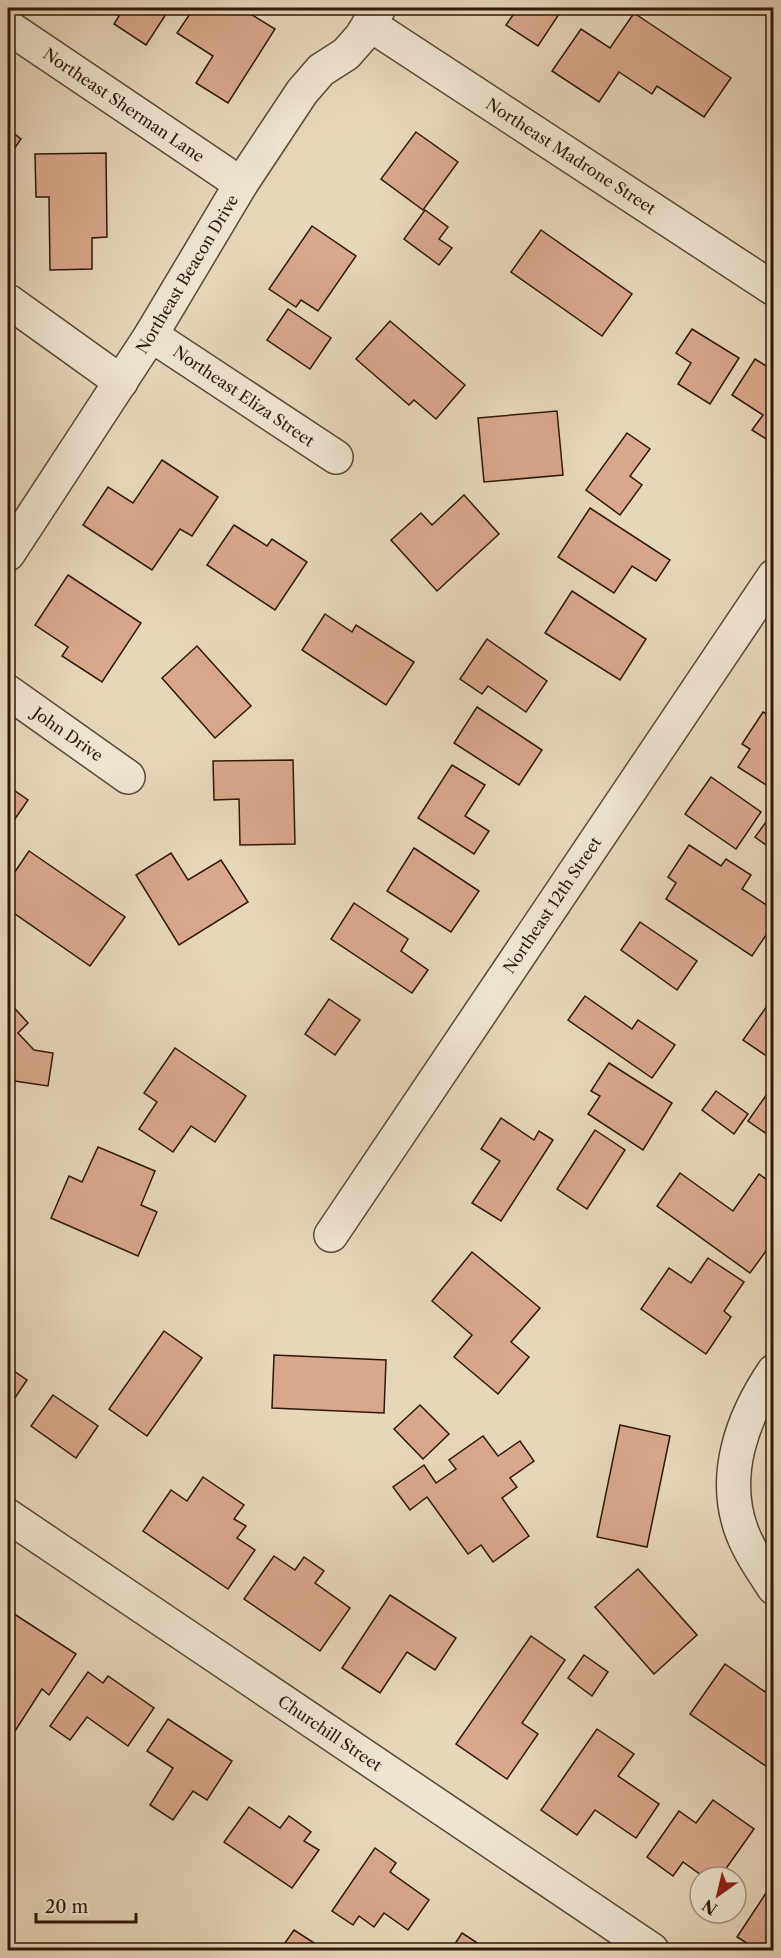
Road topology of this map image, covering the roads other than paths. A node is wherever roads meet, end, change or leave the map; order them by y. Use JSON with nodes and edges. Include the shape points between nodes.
{"nodes":[{"id":1,"x":374,"y":16,"type":"edge"},
{"id":2,"x":8,"y":27,"type":"edge"},
{"id":3,"x":241,"y":183,"type":"junction"},
{"id":4,"x":774,"y":289,"type":"edge"},
{"id":5,"x":8,"y":301,"type":"edge"},
{"id":6,"x":152,"y":335,"type":"junction"},
{"id":7,"x":121,"y":382,"type":"junction"},
{"id":8,"x":336,"y":457,"type":"dead end"},
{"id":9,"x":8,"y":554,"type":"edge"},
{"id":10,"x":774,"y":576,"type":"edge"},
{"id":11,"x":8,"y":692,"type":"edge"},
{"id":12,"x":128,"y":777,"type":"dead end"},
{"id":13,"x":331,"y":1235,"type":"dead end"},
{"id":14,"x":774,"y":1371,"type":"edge"},
{"id":15,"x":8,"y":1516,"type":"edge"},
{"id":16,"x":774,"y":1588,"type":"edge"},
{"id":17,"x":652,"y":1950,"type":"edge"}],
"edges":[{"from":1,"to":3,"type":"street","name":"Northeast Beacon Drive","via":[[346,54],[321,70],[302,92]]},
{"from":1,"to":4,"type":"street","name":"Northeast Madrone Street"},
{"from":2,"to":3,"type":"street","name":"Northeast Sherman Lane"},
{"from":3,"to":6,"type":"street","name":"Northeast Beacon Drive"},
{"from":5,"to":7,"type":"street"},
{"from":6,"to":7,"type":"street","name":"Northeast Beacon Drive"},
{"from":6,"to":8,"type":"street","name":"Northeast Eliza Street"},
{"from":7,"to":9,"type":"street","name":"Northeast Beacon Drive"},
{"from":10,"to":13,"type":"street","name":"Northeast 12th Street"},
{"from":11,"to":12,"type":"street","name":"John Drive"},
{"from":14,"to":16,"type":"street","via":[[744,1424],[733,1493],[742,1532]]},
{"from":15,"to":17,"type":"street","name":"Churchill Street"}]}
